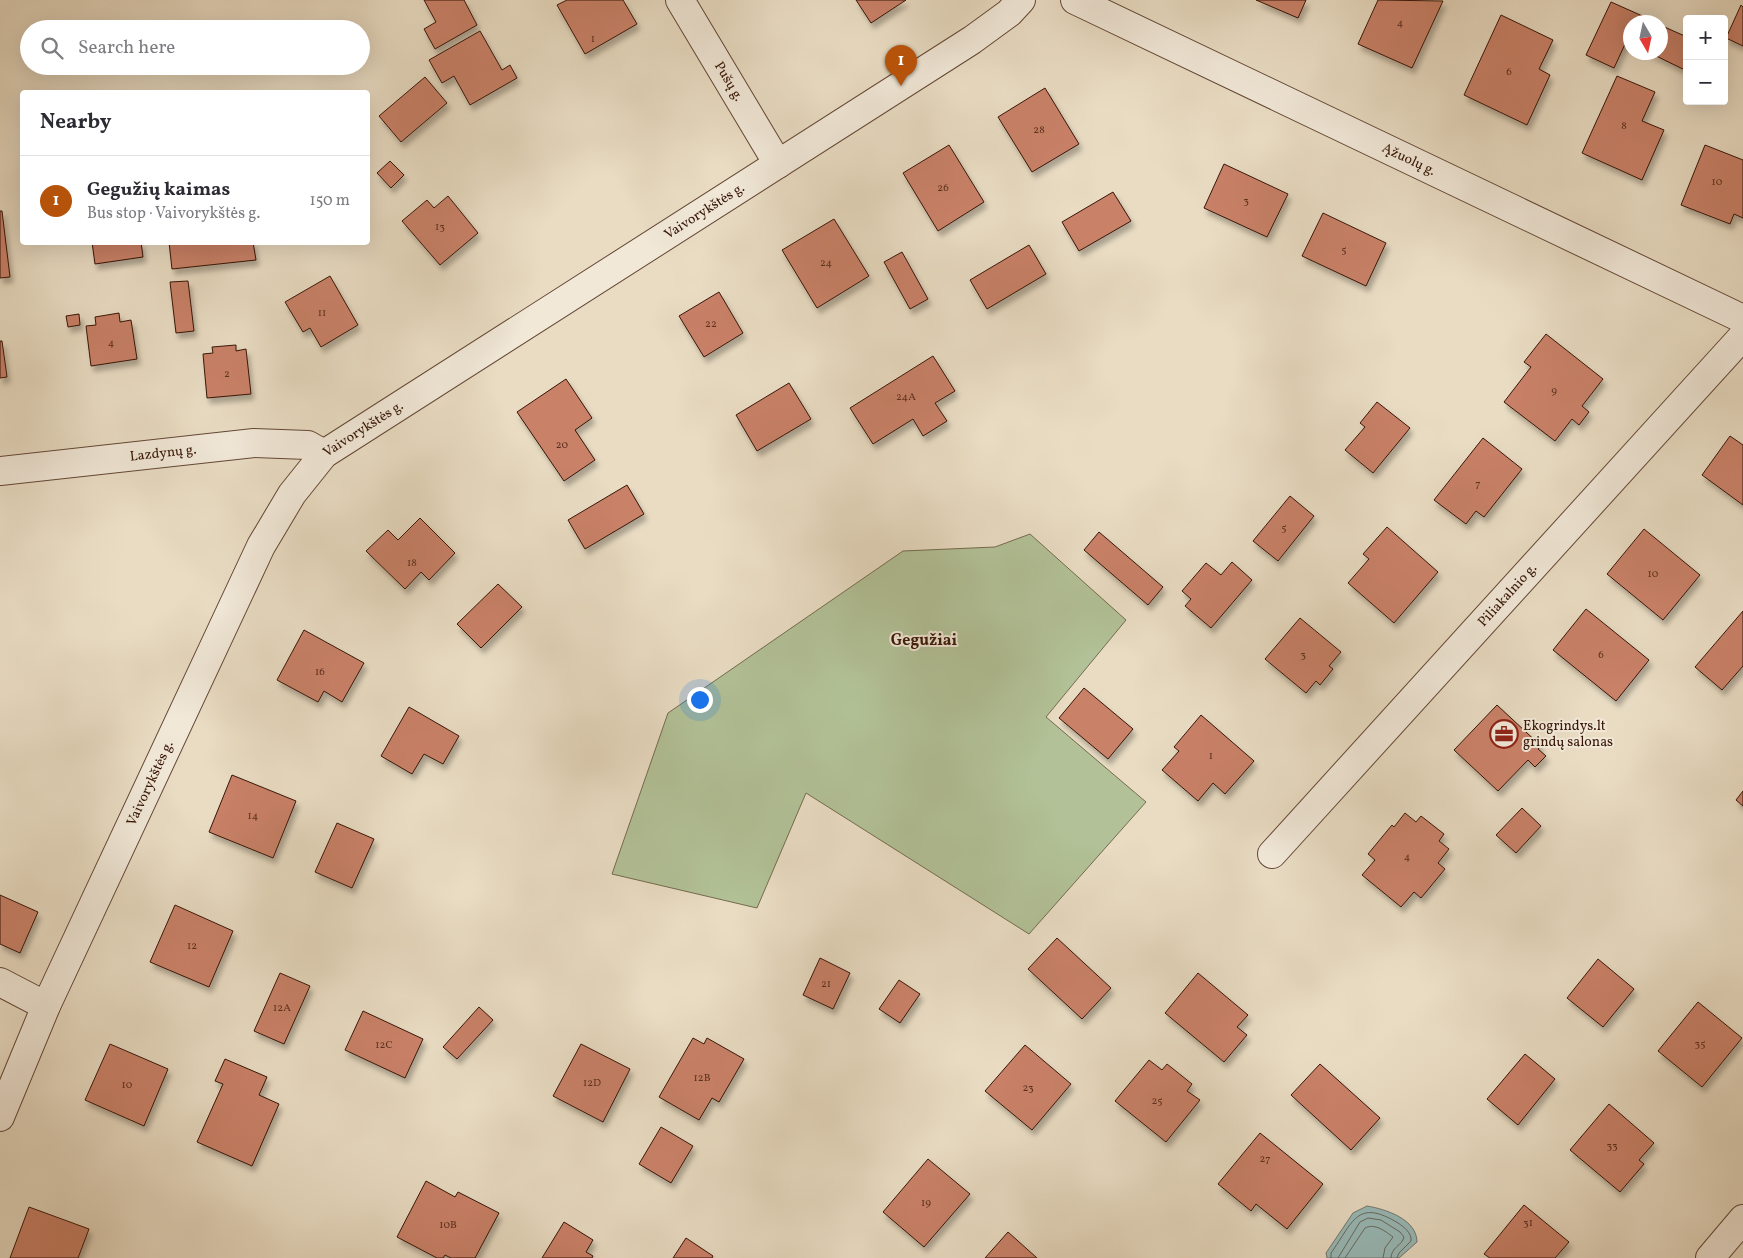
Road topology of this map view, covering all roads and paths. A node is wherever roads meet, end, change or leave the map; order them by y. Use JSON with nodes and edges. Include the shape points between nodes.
{"nodes":[{"id":1,"x":680,"y":0,"type":"edge"},
{"id":2,"x":1020,"y":0,"type":"edge"},
{"id":3,"x":1075,"y":0,"type":"edge"},
{"id":4,"x":778,"y":164,"type":"junction"},
{"id":5,"x":1743,"y":319,"type":"edge"},
{"id":6,"x":1743,"y":336,"type":"edge"},
{"id":7,"x":324,"y":454,"type":"junction"},
{"id":8,"x":0,"y":471,"type":"edge"},
{"id":9,"x":1272,"y":854,"type":"dead end"},
{"id":10,"x":0,"y":982,"type":"edge"},
{"id":11,"x":46,"y":1006,"type":"junction"},
{"id":12,"x":0,"y":1117,"type":"edge"},
{"id":13,"x":1743,"y":1219,"type":"edge"},
{"id":14,"x":1710,"y":1258,"type":"edge"}],
"edges":[{"from":1,"to":4,"type":"street","name":"Pušų g."},
{"from":2,"to":4,"type":"street","name":"Vaivorykštės g.","via":[[972,40]]},
{"from":3,"to":5,"type":"street","name":"Ąžuolų g."},
{"from":4,"to":7,"type":"street","name":"Vaivorykštės g."},
{"from":6,"to":9,"type":"street","name":"Piliakalnio g."},
{"from":7,"to":8,"type":"street","name":"Lazdynų g.","via":[[308,446],[254,443]]},
{"from":7,"to":11,"type":"street","name":"Vaivorykštės g.","via":[[292,494],[260,546]]},
{"from":10,"to":11,"type":"street"},
{"from":11,"to":12,"type":"street","name":"Vaivorykštės g."},
{"from":13,"to":14,"type":"street"}]}
